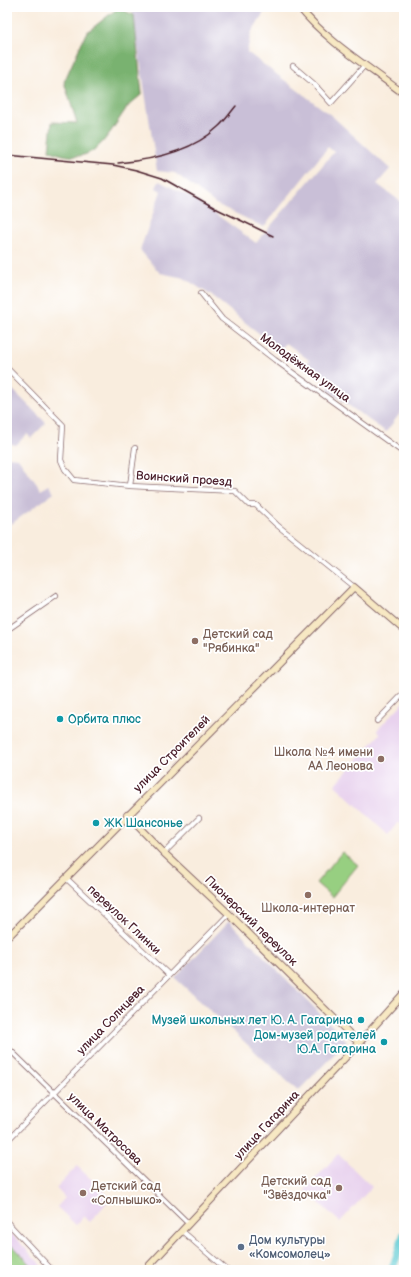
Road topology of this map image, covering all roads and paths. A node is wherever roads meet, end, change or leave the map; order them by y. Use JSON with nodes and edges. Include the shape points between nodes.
{"nodes":[{"id":1,"x":299,"y":7,"type":"edge"},
{"id":2,"x":365,"y":65,"type":"junction"},
{"id":3,"x":293,"y":66,"type":"dead end"},
{"id":4,"x":404,"y":94,"type":"edge"},
{"id":5,"x":201,"y":293,"type":"dead end"},
{"id":6,"x":7,"y":368,"type":"edge"},
{"id":7,"x":135,"y":448,"type":"dead end"},
{"id":8,"x":404,"y":453,"type":"edge"},
{"id":9,"x":130,"y":486,"type":"junction"},
{"id":10,"x":354,"y":587,"type":"junction"},
{"id":11,"x":56,"y":596,"type":"dead end"},
{"id":12,"x":7,"y":630,"type":"edge"},
{"id":13,"x":404,"y":630,"type":"edge"},
{"id":14,"x":404,"y":693,"type":"edge"},
{"id":15,"x":377,"y":721,"type":"dead end"},
{"id":16,"x":127,"y":815,"type":"junction"},
{"id":17,"x":199,"y":818,"type":"dead end"},
{"id":18,"x":164,"y":853,"type":"junction"},
{"id":19,"x":66,"y":878,"type":"junction"},
{"id":20,"x":229,"y":914,"type":"junction"},
{"id":21,"x":7,"y":938,"type":"edge"},
{"id":22,"x":169,"y":976,"type":"junction"},
{"id":23,"x":404,"y":993,"type":"edge"},
{"id":24,"x":359,"y":1043,"type":"junction"},
{"id":25,"x":7,"y":1047,"type":"edge"},
{"id":26,"x":54,"y":1093,"type":"junction"},
{"id":27,"x":7,"y":1141,"type":"edge"},
{"id":28,"x":7,"y":1222,"type":"edge"},
{"id":29,"x":189,"y":1224,"type":"junction"},
{"id":30,"x":182,"y":1231,"type":"junction"},
{"id":31,"x":52,"y":1270,"type":"edge"},
{"id":32,"x":145,"y":1270,"type":"edge"},
{"id":33,"x":227,"y":1270,"type":"edge"}],
"edges":[{"from":1,"to":2,"type":"main road","via":[[324,34]]},
{"from":2,"to":3,"type":"street","via":[[331,103]]},
{"from":2,"to":4,"type":"main road"},
{"from":5,"to":8,"type":"street","name":"Молодёжная улица","via":[[222,319]]},
{"from":6,"to":9,"type":"street","name":"Воинский проезд","via":[[63,425],[61,460],[74,480]]},
{"from":7,"to":9,"type":"street"},
{"from":9,"to":10,"type":"street","name":"Воинский проезд","via":[[235,491],[249,505],[256,505]]},
{"from":10,"to":13,"type":"main road","name":"Воинский проезд"},
{"from":10,"to":16,"type":"main road","name":"улица Строителей"},
{"from":11,"to":12,"type":"street"},
{"from":14,"to":15,"type":"street"},
{"from":16,"to":18,"type":"main road","name":"Пионерский переулок"},
{"from":16,"to":19,"type":"main road","name":"улица Строителей"},
{"from":17,"to":18,"type":"street"},
{"from":18,"to":20,"type":"main road","name":"Пионерский переулок"},
{"from":19,"to":21,"type":"main road","name":"улица Строителей"},
{"from":19,"to":22,"type":"street","name":"переулок Глинки"},
{"from":20,"to":22,"type":"street","name":"улица Солнцева"},
{"from":20,"to":24,"type":"main road","name":"Пионерский переулок"},
{"from":22,"to":26,"type":"street","name":"улица Солнцева"},
{"from":23,"to":24,"type":"main road","name":"улица Гагарина"},
{"from":24,"to":29,"type":"main road","name":"улица Гагарина"},
{"from":25,"to":26,"type":"street","name":"улица Матросова"},
{"from":26,"to":27,"type":"street","name":"улица Солнцева"},
{"from":26,"to":29,"type":"street","name":"улица Матросова"},
{"from":28,"to":31,"type":"street"},
{"from":29,"to":30,"type":"main road","name":"улица Гагарина"},
{"from":30,"to":32,"type":"main road","name":"улица Гагарина"},
{"from":30,"to":33,"type":"street"}]}
